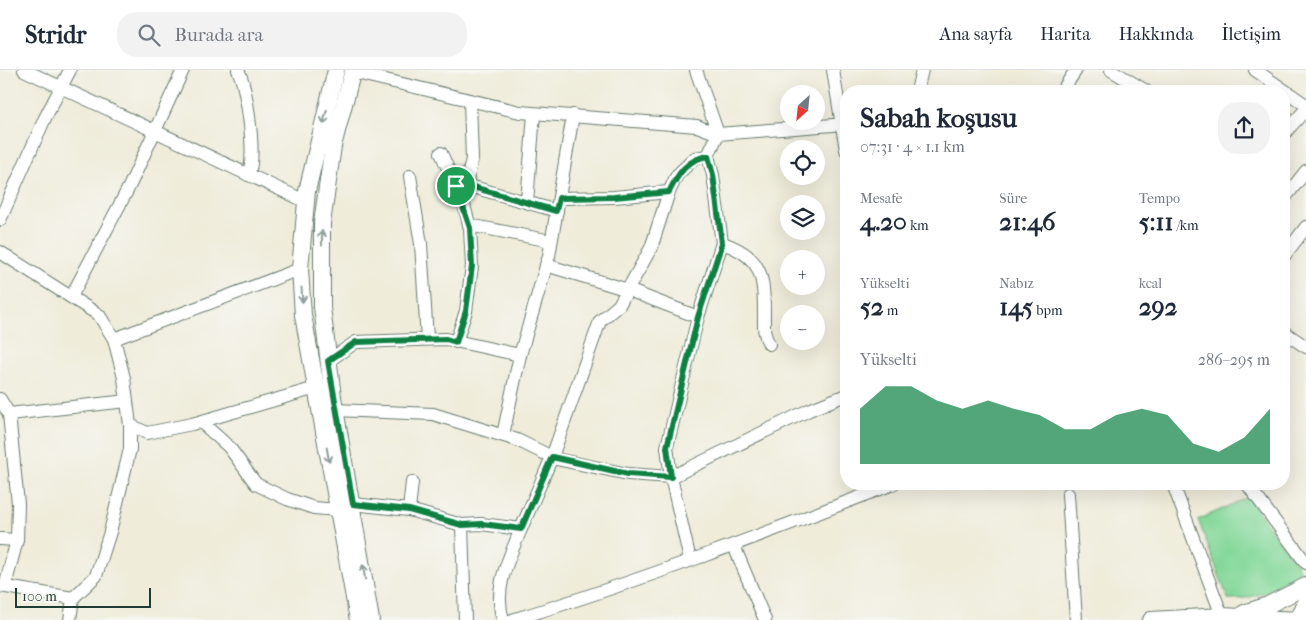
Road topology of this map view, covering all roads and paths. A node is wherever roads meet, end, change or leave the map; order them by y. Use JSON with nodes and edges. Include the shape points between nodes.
{"nodes":[{"id":1,"x":24,"y":70,"type":"edge"},
{"id":2,"x":70,"y":70,"type":"edge"},
{"id":3,"x":183,"y":70,"type":"edge"},
{"id":4,"x":238,"y":70,"type":"edge"},
{"id":5,"x":696,"y":70,"type":"edge"},
{"id":6,"x":833,"y":70,"type":"edge"},
{"id":7,"x":922,"y":70,"type":"edge"},
{"id":8,"x":1076,"y":70,"type":"edge"},
{"id":9,"x":1111,"y":70,"type":"edge"},
{"id":10,"x":1255,"y":70,"type":"edge"},
{"id":11,"x":347,"y":71,"type":"edge"},
{"id":12,"x":918,"y":85,"type":"edge"},
{"id":13,"x":1066,"y":85,"type":"edge"},
{"id":14,"x":1136,"y":85,"type":"edge"},
{"id":15,"x":1276,"y":85,"type":"edge"},
{"id":16,"x":61,"y":88,"type":"junction"},
{"id":17,"x":1290,"y":95,"type":"edge"},
{"id":18,"x":470,"y":101,"type":"junction"},
{"id":19,"x":1306,"y":107,"type":"edge"},
{"id":20,"x":840,"y":108,"type":"edge"},
{"id":21,"x":534,"y":114,"type":"junction"},
{"id":22,"x":573,"y":115,"type":"junction"},
{"id":23,"x":840,"y":124,"type":"edge"},
{"id":24,"x":1290,"y":127,"type":"edge"},
{"id":25,"x":154,"y":132,"type":"junction"},
{"id":26,"x":718,"y":134,"type":"junction"},
{"id":27,"x":441,"y":153,"type":"dead end"},
{"id":28,"x":708,"y":156,"type":"junction"},
{"id":29,"x":1306,"y":171,"type":"edge"},
{"id":30,"x":248,"y":175,"type":"junction"},
{"id":31,"x":410,"y":176,"type":"dead end"},
{"id":32,"x":461,"y":185,"type":"junction"},
{"id":33,"x":1290,"y":188,"type":"edge"},
{"id":34,"x":669,"y":192,"type":"junction"},
{"id":35,"x":559,"y":198,"type":"junction"},
{"id":36,"x":306,"y":202,"type":"junction"},
{"id":37,"x":526,"y":202,"type":"junction"},
{"id":38,"x":556,"y":211,"type":"junction"},
{"id":39,"x":0,"y":220,"type":"edge"},
{"id":40,"x":470,"y":225,"type":"junction"},
{"id":41,"x":1306,"y":227,"type":"edge"},
{"id":42,"x":551,"y":241,"type":"junction"},
{"id":43,"x":722,"y":243,"type":"junction"},
{"id":44,"x":1290,"y":248,"type":"edge"},
{"id":45,"x":0,"y":252,"type":"edge"},
{"id":46,"x":546,"y":264,"type":"junction"},
{"id":47,"x":300,"y":269,"type":"junction"},
{"id":48,"x":628,"y":290,"type":"junction"},
{"id":49,"x":70,"y":297,"type":"junction"},
{"id":50,"x":698,"y":317,"type":"junction"},
{"id":51,"x":1290,"y":336,"type":"edge"},
{"id":52,"x":114,"y":339,"type":"junction"},
{"id":53,"x":428,"y":339,"type":"junction"},
{"id":54,"x":456,"y":342,"type":"junction"},
{"id":55,"x":769,"y":344,"type":"dead end"},
{"id":56,"x":1306,"y":347,"type":"edge"},
{"id":57,"x":520,"y":355,"type":"junction"},
{"id":58,"x":328,"y":361,"type":"junction"},
{"id":59,"x":316,"y":388,"type":"junction"},
{"id":60,"x":840,"y":397,"type":"edge"},
{"id":61,"x":0,"y":400,"type":"edge"},
{"id":62,"x":127,"y":401,"type":"junction"},
{"id":63,"x":335,"y":410,"type":"junction"},
{"id":64,"x":9,"y":414,"type":"junction"},
{"id":65,"x":201,"y":422,"type":"junction"},
{"id":66,"x":130,"y":425,"type":"junction"},
{"id":67,"x":503,"y":435,"type":"junction"},
{"id":68,"x":552,"y":457,"type":"junction"},
{"id":69,"x":671,"y":477,"type":"junction"},
{"id":70,"x":412,"y":482,"type":"dead end"},
{"id":71,"x":878,"y":490,"type":"edge"},
{"id":72,"x":1176,"y":490,"type":"edge"},
{"id":73,"x":1251,"y":490,"type":"edge"},
{"id":74,"x":1068,"y":494,"type":"dead end"},
{"id":75,"x":345,"y":507,"type":"junction"},
{"id":76,"x":409,"y":510,"type":"junction"},
{"id":77,"x":462,"y":525,"type":"junction"},
{"id":78,"x":521,"y":529,"type":"junction"},
{"id":79,"x":0,"y":539,"type":"edge"},
{"id":80,"x":17,"y":540,"type":"junction"},
{"id":81,"x":734,"y":546,"type":"junction"},
{"id":82,"x":690,"y":560,"type":"junction"},
{"id":83,"x":1306,"y":563,"type":"edge"},
{"id":84,"x":2,"y":586,"type":"edge"},
{"id":85,"x":1306,"y":586,"type":"edge"},
{"id":86,"x":73,"y":598,"type":"junction"},
{"id":87,"x":1306,"y":602,"type":"edge"},
{"id":88,"x":1228,"y":616,"type":"junction"},
{"id":89,"x":70,"y":620,"type":"edge"},
{"id":90,"x":358,"y":620,"type":"edge"},
{"id":91,"x":371,"y":620,"type":"edge"},
{"id":92,"x":464,"y":620,"type":"edge"},
{"id":93,"x":503,"y":620,"type":"edge"},
{"id":94,"x":512,"y":620,"type":"edge"},
{"id":95,"x":765,"y":620,"type":"edge"},
{"id":96,"x":1076,"y":620,"type":"edge"},
{"id":97,"x":1151,"y":620,"type":"edge"},
{"id":98,"x":1299,"y":620,"type":"edge"}],
"edges":[{"from":1,"to":16,"type":"street"},
{"from":2,"to":16,"type":"street"},
{"from":3,"to":25,"type":"street"},
{"from":4,"to":30,"type":"street","via":[[247,102],[252,164]]},
{"from":5,"to":26,"type":"street"},
{"from":6,"to":20,"type":"street"},
{"from":7,"to":12,"type":"street"},
{"from":8,"to":13,"type":"street"},
{"from":9,"to":14,"type":"street"},
{"from":10,"to":15,"type":"street"},
{"from":11,"to":18,"type":"street"},
{"from":11,"to":36,"type":"main road","one_way":true},
{"from":58,"to":11,"type":"main road","one_way":true,"via":[[322,307],[322,223]]},
{"from":16,"to":25,"type":"street"},
{"from":16,"to":39,"type":"street"},
{"from":17,"to":19,"type":"street"},
{"from":18,"to":21,"type":"street"},
{"from":18,"to":32,"type":"street","via":[[472,159]]},
{"from":19,"to":24,"type":"street"},
{"from":21,"to":22,"type":"street"},
{"from":21,"to":37,"type":"street"},
{"from":22,"to":26,"type":"street","via":[[697,126]]},
{"from":22,"to":35,"type":"street"},
{"from":23,"to":26,"type":"street"},
{"from":25,"to":30,"type":"street"},
{"from":25,"to":49,"type":"street","via":[[129,187]]},
{"from":26,"to":28,"type":"street"},
{"from":27,"to":32,"type":"street"},
{"from":28,"to":34,"type":"street","via":[[695,158],[677,175]]},
{"from":28,"to":43,"type":"street"},
{"from":29,"to":33,"type":"street"},
{"from":30,"to":36,"type":"street"},
{"from":31,"to":53,"type":"street","via":[[421,244]]},
{"from":32,"to":37,"type":"street"},
{"from":32,"to":40,"type":"street"},
{"from":34,"to":35,"type":"street"},
{"from":34,"to":48,"type":"street","via":[[651,248]]},
{"from":35,"to":38,"type":"street"},
{"from":36,"to":47,"type":"main road"},
{"from":37,"to":38,"type":"street"},
{"from":38,"to":42,"type":"street"},
{"from":40,"to":42,"type":"street"},
{"from":40,"to":54,"type":"street","via":[[472,266],[466,311]]},
{"from":41,"to":44,"type":"street"},
{"from":42,"to":46,"type":"street"},
{"from":43,"to":50,"type":"street"},
{"from":43,"to":55,"type":"street","via":[[752,258],[764,281],[764,335]]},
{"from":45,"to":49,"type":"street"},
{"from":46,"to":48,"type":"street"},
{"from":46,"to":57,"type":"street"},
{"from":47,"to":52,"type":"street"},
{"from":47,"to":59,"type":"main road","one_way":true,"via":[[303,315]]},
{"from":48,"to":50,"type":"street"},
{"from":48,"to":68,"type":"street","via":[[619,305],[600,321]]},
{"from":49,"to":52,"type":"street","via":[[99,315]]},
{"from":50,"to":69,"type":"street","via":[[667,447]]},
{"from":51,"to":56,"type":"street"},
{"from":52,"to":62,"type":"street"},
{"from":53,"to":54,"type":"street"},
{"from":53,"to":58,"type":"street","via":[[356,342]]},
{"from":54,"to":57,"type":"street"},
{"from":57,"to":67,"type":"street"},
{"from":58,"to":63,"type":"main road"},
{"from":59,"to":65,"type":"street"},
{"from":59,"to":75,"type":"main road","one_way":true},
{"from":60,"to":69,"type":"street"},
{"from":61,"to":64,"type":"street"},
{"from":62,"to":64,"type":"street"},
{"from":62,"to":66,"type":"street"},
{"from":63,"to":67,"type":"street","via":[[433,414]]},
{"from":63,"to":75,"type":"main road"},
{"from":64,"to":80,"type":"street","via":[[18,504]]},
{"from":65,"to":66,"type":"street","via":[[146,433]]},
{"from":65,"to":75,"type":"street","via":[[230,447],[256,484],[314,508]]},
{"from":66,"to":86,"type":"street","via":[[130,449],[105,550],[96,576]]},
{"from":67,"to":68,"type":"street"},
{"from":68,"to":69,"type":"street","via":[[628,474]]},
{"from":68,"to":78,"type":"street"},
{"from":69,"to":82,"type":"street"},
{"from":70,"to":76,"type":"street"},
{"from":71,"to":81,"type":"street"},
{"from":72,"to":88,"type":"street"},
{"from":73,"to":83,"type":"street"},
{"from":74,"to":96,"type":"street"},
{"from":75,"to":76,"type":"street"},
{"from":75,"to":90,"type":"main road"},
{"from":91,"to":75,"type":"main road","one_way":true},
{"from":76,"to":77,"type":"street"},
{"from":77,"to":78,"type":"street"},
{"from":77,"to":92,"type":"street"},
{"from":78,"to":93,"type":"street","via":[[500,584],[498,603]]},
{"from":79,"to":80,"type":"street"},
{"from":80,"to":84,"type":"street"},
{"from":81,"to":82,"type":"street"},
{"from":81,"to":95,"type":"street"},
{"from":82,"to":94,"type":"street"},
{"from":84,"to":86,"type":"street"},
{"from":85,"to":88,"type":"main road","via":[[1268,606]]},
{"from":86,"to":89,"type":"street"},
{"from":87,"to":98,"type":"main road"},
{"from":88,"to":97,"type":"main road"},
{"from":88,"to":98,"type":"main road"}]}
